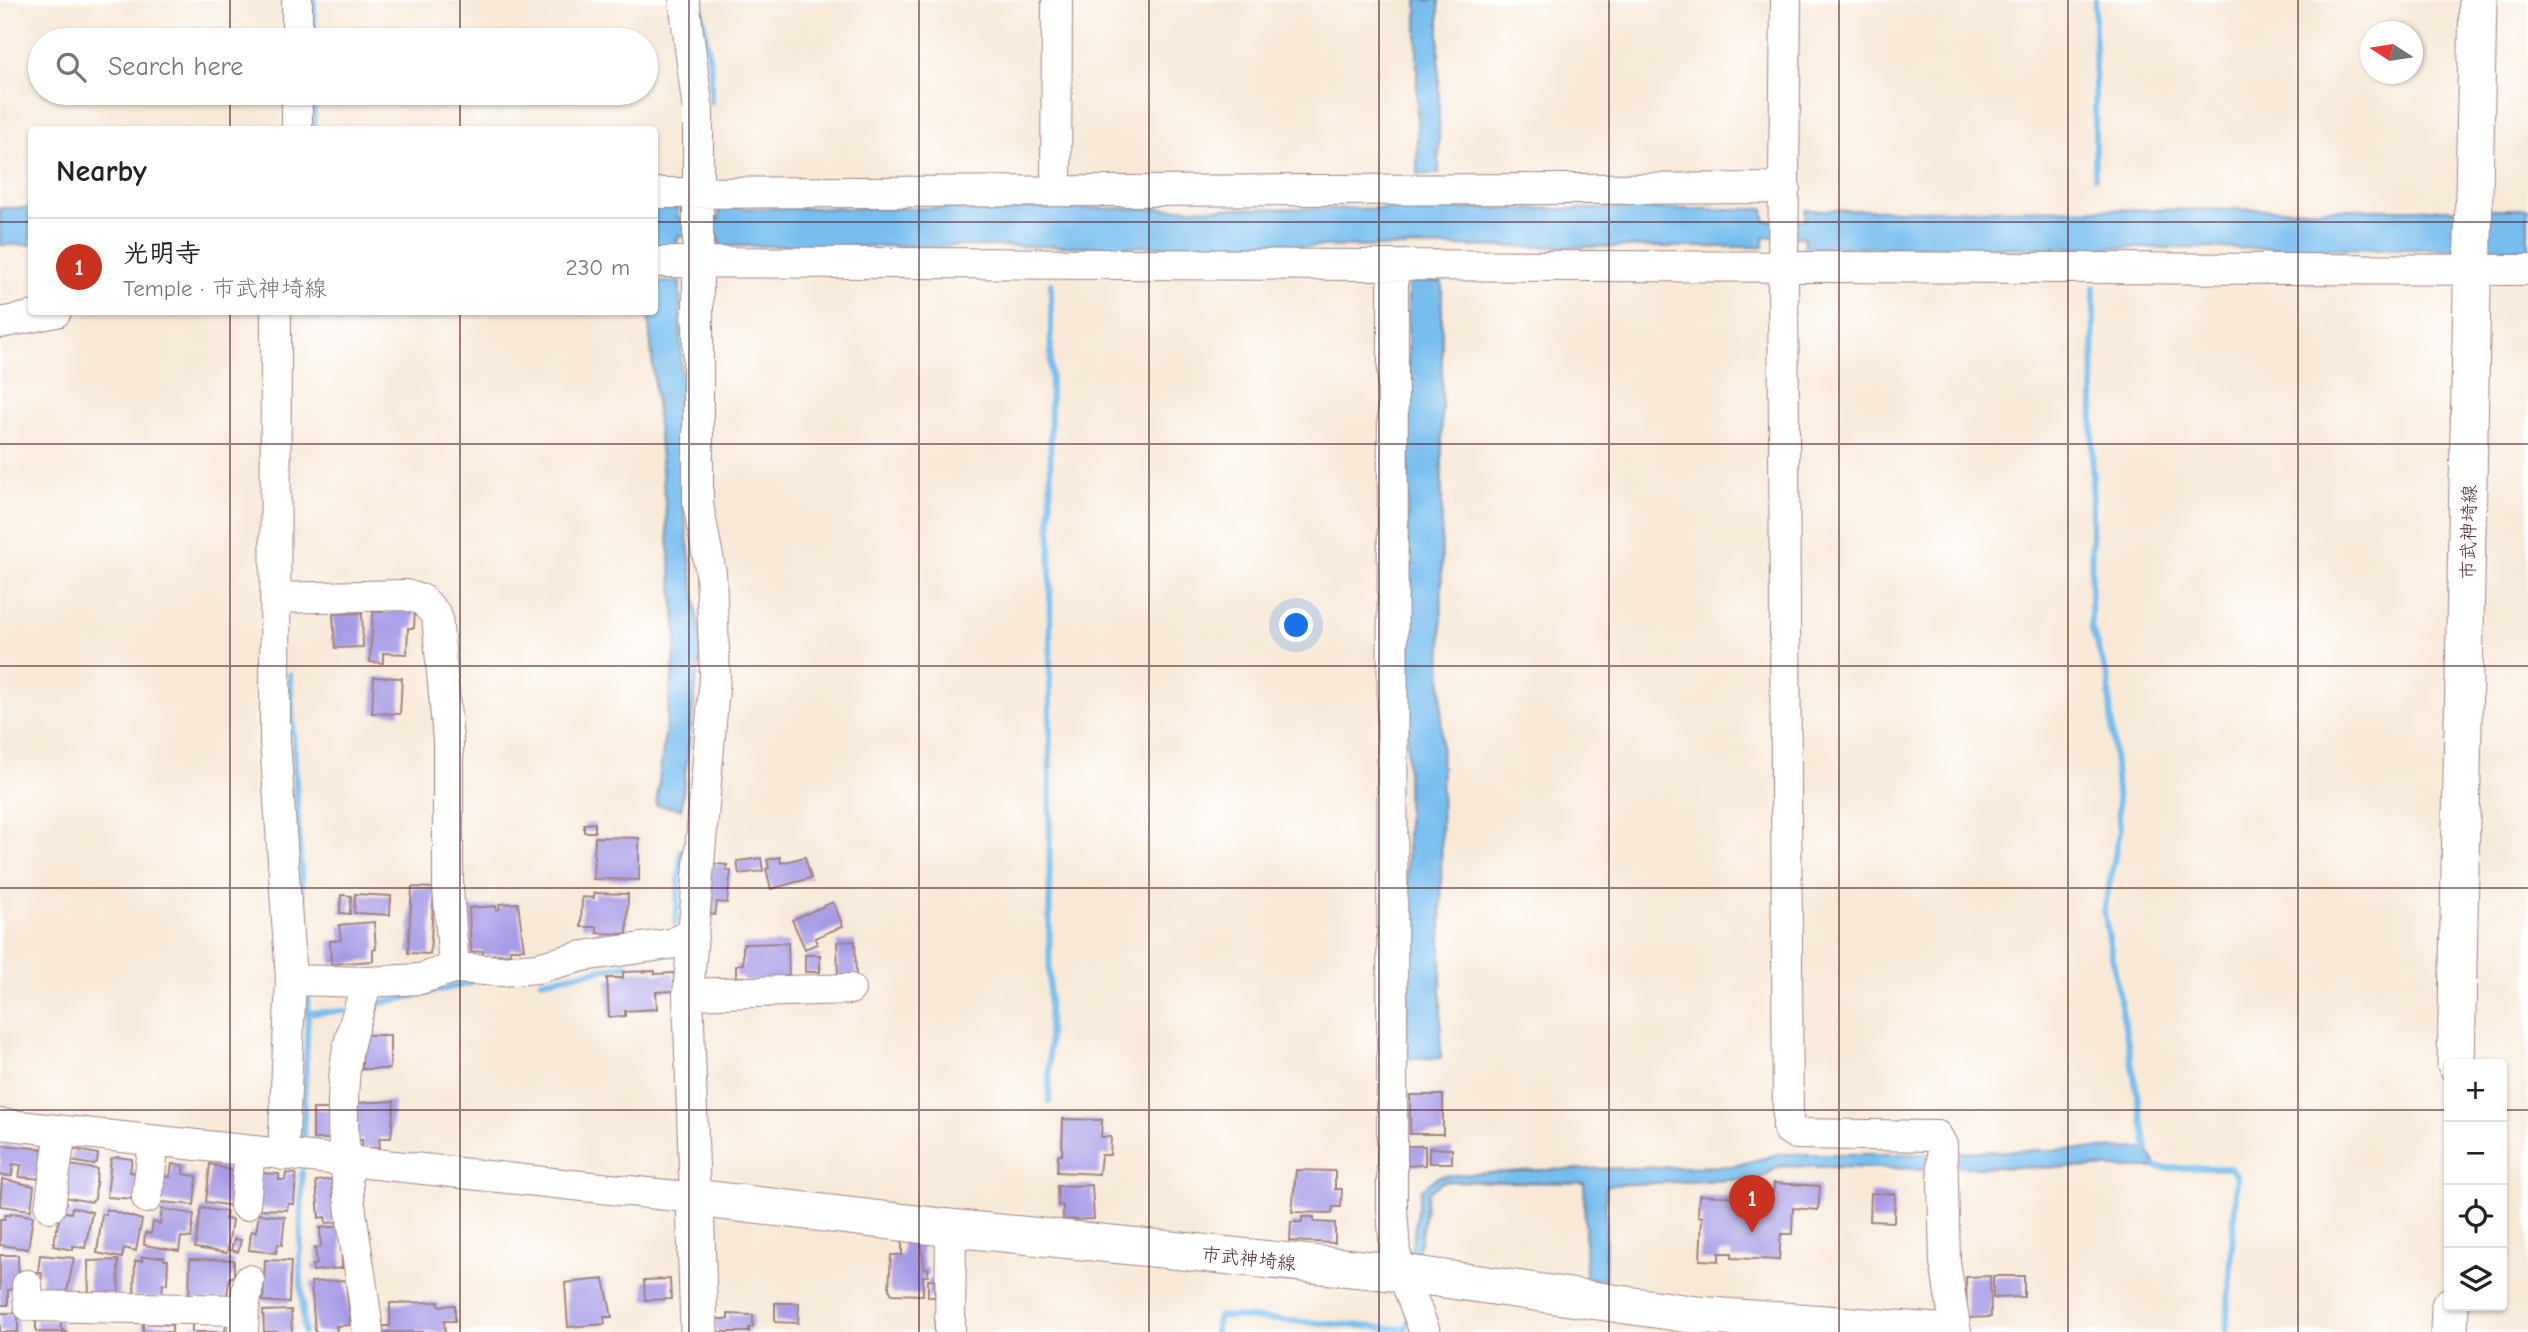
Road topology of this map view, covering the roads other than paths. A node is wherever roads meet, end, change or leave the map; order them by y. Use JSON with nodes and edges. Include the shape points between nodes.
{"nodes":[{"id":1,"x":297,"y":0,"type":"edge"},
{"id":2,"x":684,"y":0,"type":"edge"},
{"id":3,"x":1057,"y":0,"type":"edge"},
{"id":4,"x":1786,"y":0,"type":"edge"},
{"id":5,"x":2478,"y":0,"type":"edge"},
{"id":6,"x":297,"y":28,"type":"edge"},
{"id":7,"x":297,"y":105,"type":"edge"},
{"id":8,"x":297,"y":126,"type":"edge"},
{"id":9,"x":1785,"y":188,"type":"junction"},
{"id":10,"x":1056,"y":191,"type":"junction"},
{"id":11,"x":658,"y":196,"type":"edge"},
{"id":12,"x":697,"y":227,"type":"junction"},
{"id":13,"x":658,"y":259,"type":"edge"},
{"id":14,"x":2474,"y":264,"type":"junction"},
{"id":15,"x":1393,"y":267,"type":"junction"},
{"id":16,"x":1783,"y":268,"type":"junction"},
{"id":17,"x":2528,"y":270,"type":"edge"},
{"id":18,"x":41,"y":315,"type":"edge"},
{"id":19,"x":276,"y":315,"type":"edge"},
{"id":20,"x":0,"y":323,"type":"edge"},
{"id":21,"x":275,"y":598,"type":"junction"},
{"id":22,"x":691,"y":935,"type":"junction"},
{"id":23,"x":454,"y":968,"type":"junction"},
{"id":24,"x":291,"y":980,"type":"junction"},
{"id":25,"x":367,"y":982,"type":"junction"},
{"id":26,"x":850,"y":989,"type":"dead end"},
{"id":27,"x":688,"y":994,"type":"junction"},
{"id":28,"x":2456,"y":1059,"type":"edge"},
{"id":29,"x":0,"y":1124,"type":"edge"},
{"id":30,"x":61,"y":1130,"type":"junction"},
{"id":31,"x":154,"y":1141,"type":"junction"},
{"id":32,"x":250,"y":1152,"type":"junction"},
{"id":33,"x":283,"y":1155,"type":"junction"},
{"id":34,"x":348,"y":1162,"type":"junction"},
{"id":35,"x":147,"y":1198,"type":"dead end"},
{"id":36,"x":695,"y":1198,"type":"junction"},
{"id":37,"x":245,"y":1205,"type":"dead end"},
{"id":38,"x":50,"y":1207,"type":"dead end"},
{"id":39,"x":951,"y":1228,"type":"junction"},
{"id":40,"x":1402,"y":1273,"type":"junction"},
{"id":41,"x":249,"y":1280,"type":"dead end"},
{"id":42,"x":26,"y":1285,"type":"dead end"},
{"id":43,"x":2450,"y":1311,"type":"edge"},
{"id":44,"x":130,"y":1319,"type":"edge"},
{"id":45,"x":243,"y":1321,"type":"edge"},
{"id":46,"x":368,"y":1332,"type":"edge"},
{"id":47,"x":699,"y":1332,"type":"edge"},
{"id":48,"x":950,"y":1332,"type":"edge"},
{"id":49,"x":1425,"y":1332,"type":"edge"},
{"id":50,"x":1937,"y":1332,"type":"edge"},
{"id":51,"x":1956,"y":1332,"type":"edge"},
{"id":52,"x":2449,"y":1332,"type":"edge"}],
"edges":[{"from":1,"to":6,"type":"street"},
{"from":2,"to":12,"type":"street","via":[[698,111]]},
{"from":3,"to":10,"type":"street"},
{"from":4,"to":9,"type":"street"},
{"from":5,"to":14,"type":"main road","name":"市武神埼線"},
{"from":7,"to":8,"type":"street"},
{"from":9,"to":10,"type":"street"},
{"from":9,"to":16,"type":"street"},
{"from":10,"to":12,"type":"street"},
{"from":11,"to":12,"type":"street"},
{"from":12,"to":13,"type":"street"},
{"from":12,"to":15,"type":"street"},
{"from":12,"to":22,"type":"street","via":[[698,504],[711,573],[715,676]]},
{"from":14,"to":16,"type":"street"},
{"from":14,"to":17,"type":"street"},
{"from":14,"to":28,"type":"main road","name":"市武神埼線"},
{"from":15,"to":16,"type":"street"},
{"from":15,"to":40,"type":"street","via":[[1392,1207],[1395,1253]]},
{"from":16,"to":51,"type":"street","via":[[1788,1129],[1796,1135],[1937,1136],[1942,1145],[1945,1262]]},
{"from":18,"to":20,"type":"street"},
{"from":19,"to":21,"type":"street"},
{"from":21,"to":23,"type":"street","via":[[406,595],[423,600],[437,616],[448,740],[448,888]]},
{"from":21,"to":24,"type":"street","via":[[275,740]]},
{"from":22,"to":23,"type":"street","via":[[670,944],[583,956],[537,968]]},
{"from":22,"to":27,"type":"street"},
{"from":23,"to":25,"type":"street","via":[[420,979]]},
{"from":24,"to":25,"type":"street"},
{"from":24,"to":33,"type":"street"},
{"from":25,"to":34,"type":"street","via":[[347,1052],[343,1093]]},
{"from":26,"to":27,"type":"street"},
{"from":27,"to":36,"type":"street"},
{"from":29,"to":30,"type":"street"},
{"from":30,"to":31,"type":"street"},
{"from":30,"to":38,"type":"street"},
{"from":31,"to":32,"type":"street"},
{"from":31,"to":35,"type":"street"},
{"from":32,"to":33,"type":"street"},
{"from":32,"to":37,"type":"street"},
{"from":33,"to":34,"type":"street"},
{"from":34,"to":36,"type":"street"},
{"from":34,"to":46,"type":"street","via":[[351,1228]]},
{"from":36,"to":39,"type":"main road","name":"市武神埼線"},
{"from":36,"to":47,"type":"main road"},
{"from":39,"to":40,"type":"main road","name":"市武神埼線"},
{"from":39,"to":48,"type":"street"},
{"from":40,"to":49,"type":"street"},
{"from":40,"to":50,"type":"main road","name":"市武神埼線","via":[[1697,1315]]},
{"from":41,"to":45,"type":"street"},
{"from":42,"to":44,"type":"street","via":[[29,1306]]},
{"from":43,"to":52,"type":"main road"},
{"from":44,"to":45,"type":"street"}]}
